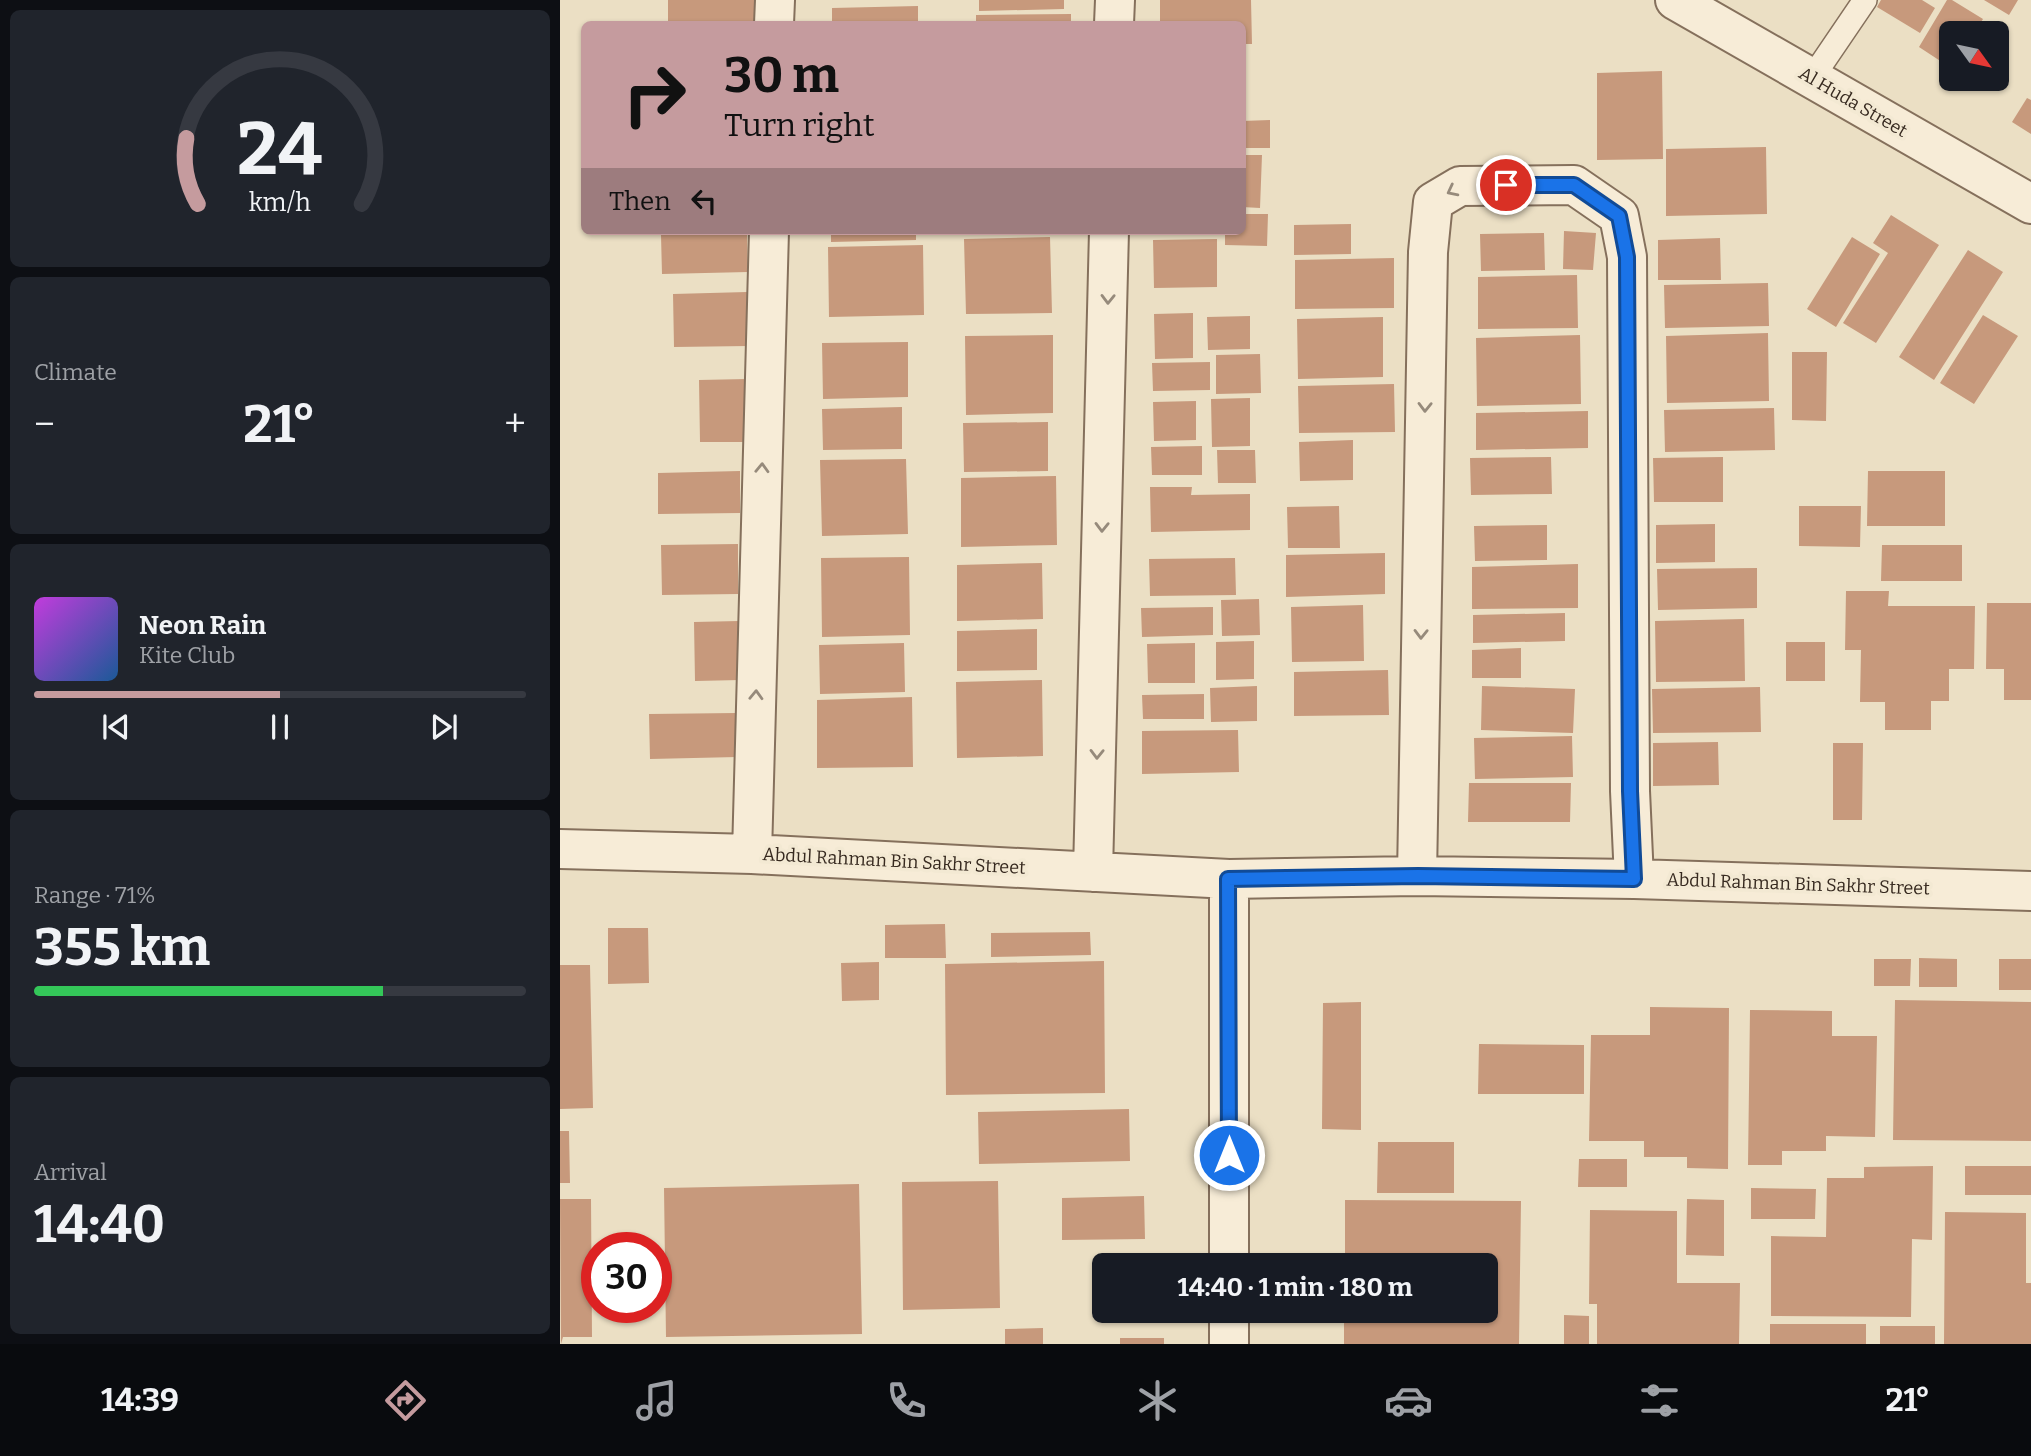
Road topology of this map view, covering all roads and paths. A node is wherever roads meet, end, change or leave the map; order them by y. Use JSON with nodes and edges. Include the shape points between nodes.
{"nodes":[{"id":1,"x":775,"y":0,"type":"edge"},
{"id":2,"x":1115,"y":0,"type":"edge"},
{"id":3,"x":1675,"y":0,"type":"edge"},
{"id":4,"x":1865,"y":0,"type":"edge"},
{"id":5,"x":774,"y":21,"type":"edge"},
{"id":6,"x":1114,"y":21,"type":"edge"},
{"id":7,"x":1812,"y":78,"type":"junction"},
{"id":8,"x":2031,"y":204,"type":"edge"},
{"id":9,"x":769,"y":235,"type":"edge"},
{"id":10,"x":1109,"y":235,"type":"edge"},
{"id":11,"x":560,"y":849,"type":"edge"},
{"id":12,"x":752,"y":854,"type":"junction"},
{"id":13,"x":1093,"y":872,"type":"junction"},
{"id":14,"x":1418,"y":876,"type":"junction"},
{"id":15,"x":1228,"y":879,"type":"junction"},
{"id":16,"x":1634,"y":879,"type":"junction"},
{"id":17,"x":2031,"y":891,"type":"edge"},
{"id":18,"x":1229,"y":1253,"type":"edge"},
{"id":19,"x":1229,"y":1323,"type":"edge"},
{"id":20,"x":1229,"y":1344,"type":"edge"}],
"edges":[{"from":1,"to":5,"type":"street"},
{"from":2,"to":6,"type":"street"},
{"from":3,"to":7,"type":"street","name":"Al Huda Street"},
{"from":4,"to":7,"type":"lane"},
{"from":7,"to":8,"type":"street","name":"Al Huda Street"},
{"from":12,"to":9,"type":"street","one_way":true},
{"from":10,"to":13,"type":"street","one_way":true},
{"from":11,"to":12,"type":"street","name":"Abdul Rahman Bin Sakhr Street"},
{"from":12,"to":13,"type":"street","name":"Abdul Rahman Bin Sakhr Street"},
{"from":13,"to":15,"type":"street","name":"Abdul Rahman Bin Sakhr Street"},
{"from":14,"to":15,"type":"street","name":"Abdul Rahman Bin Sakhr Street"},
{"from":14,"to":16,"type":"street","name":"Abdul Rahman Bin Sakhr Street"},
{"from":16,"to":14,"type":"street","one_way":true,"via":[[1627,257],[1619,216],[1574,185],[1460,186],[1433,202],[1428,252]]},
{"from":15,"to":18,"type":"street"},
{"from":16,"to":17,"type":"street","name":"Abdul Rahman Bin Sakhr Street"},
{"from":19,"to":20,"type":"street"}]}
